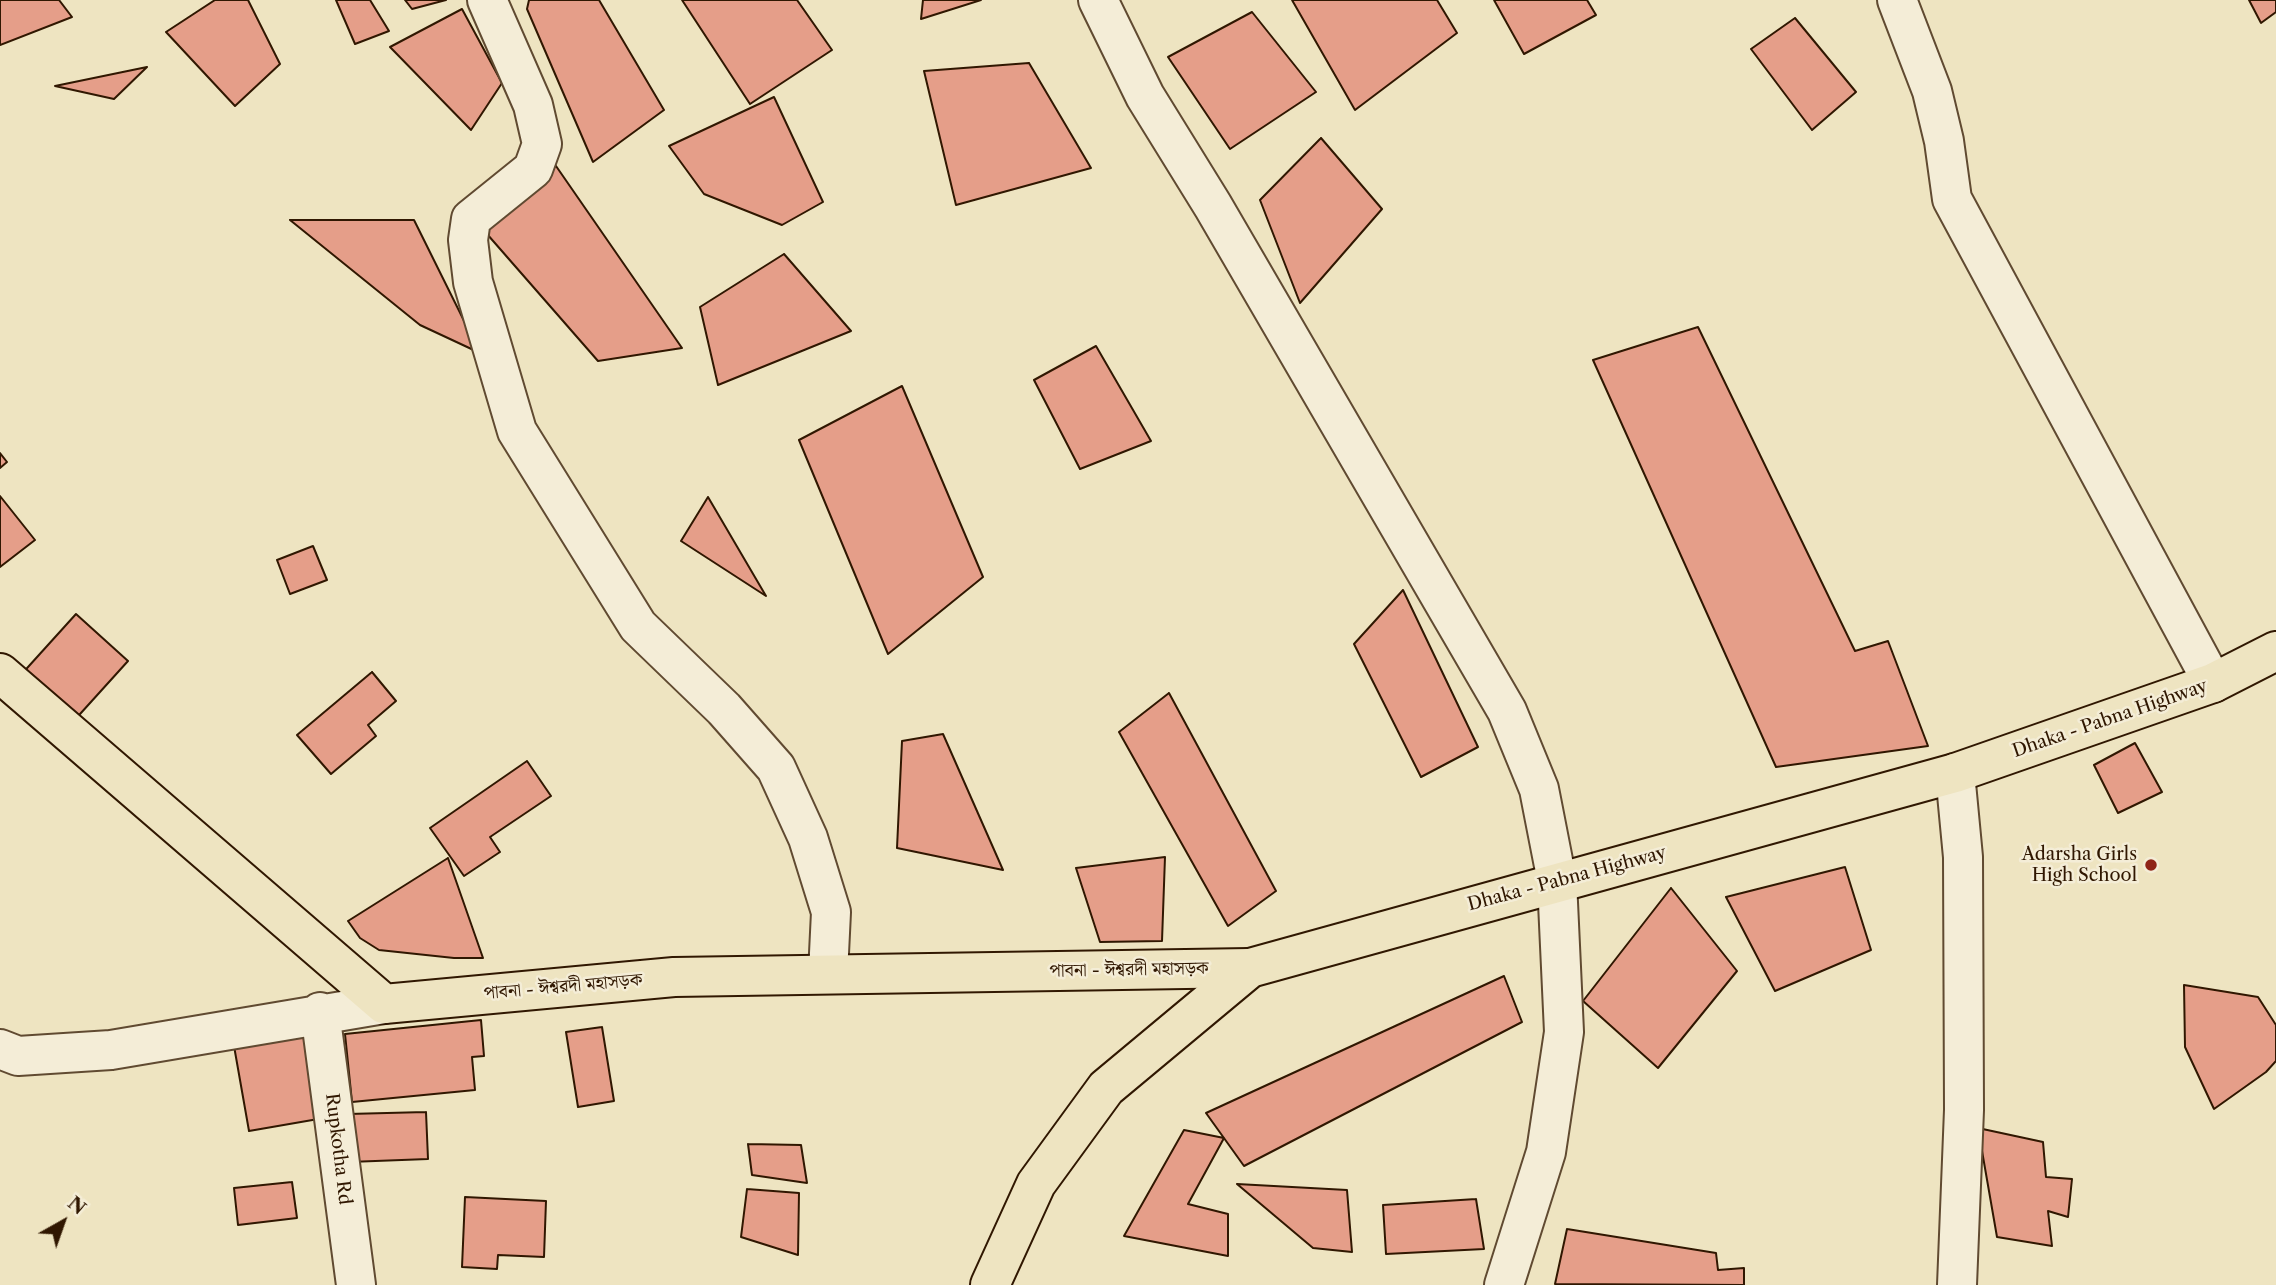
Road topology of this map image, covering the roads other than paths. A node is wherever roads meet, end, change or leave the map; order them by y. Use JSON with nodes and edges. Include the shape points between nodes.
{"nodes":[{"id":1,"x":487,"y":0,"type":"edge"},
{"id":2,"x":1098,"y":0,"type":"edge"},
{"id":3,"x":1897,"y":0,"type":"edge"},
{"id":4,"x":2276,"y":651,"type":"edge"},
{"id":5,"x":0,"y":673,"type":"edge"},
{"id":6,"x":2213,"y":683,"type":"junction"},
{"id":7,"x":1955,"y":773,"type":"junction"},
{"id":8,"x":1557,"y":881,"type":"junction"},
{"id":9,"x":1250,"y":968,"type":"junction"},
{"id":10,"x":828,"y":974,"type":"junction"},
{"id":11,"x":384,"y":1004,"type":"junction"},
{"id":12,"x":320,"y":1013,"type":"junction"},
{"id":13,"x":0,"y":1049,"type":"edge"},
{"id":14,"x":356,"y":1285,"type":"edge"},
{"id":15,"x":990,"y":1285,"type":"edge"},
{"id":16,"x":1504,"y":1285,"type":"edge"},
{"id":17,"x":1957,"y":1285,"type":"edge"}],
"edges":[{"from":1,"to":10,"type":"street","via":[[533,105],[542,144],[533,169],[471,219],[468,240],[472,282],[517,431],[638,626],[724,709],[776,768],[808,838],[831,912]]},
{"from":2,"to":8,"type":"street","via":[[1145,96],[1507,711],[1539,789]]},
{"from":3,"to":6,"type":"street","via":[[1932,91],[1952,199]]},
{"from":4,"to":6,"type":"main road","name":"Dhaka - Pabna Highway"},
{"from":5,"to":11,"type":"main road"},
{"from":6,"to":7,"type":"main road","name":"Dhaka - Pabna Highway"},
{"from":7,"to":8,"type":"main road","name":"Dhaka - Pabna Highway"},
{"from":7,"to":17,"type":"street","via":[[1963,857],[1964,1084]]},
{"from":8,"to":9,"type":"main road","name":"Dhaka - Pabna Highway"},
{"from":8,"to":16,"type":"street","via":[[1564,1032],[1546,1152]]},
{"from":9,"to":10,"type":"main road","name":"পাবনা - ঈশ্বরদী মহাসড়ক"},
{"from":9,"to":15,"type":"main road","name":"Dhaka - Pabna Highway","via":[[1106,1088],[1036,1184]]},
{"from":10,"to":11,"type":"main road","name":"পাবনা - ঈশ্বরদী মহাসড়ক","via":[[674,977]]},
{"from":11,"to":12,"type":"street"},
{"from":12,"to":13,"type":"street","via":[[111,1050],[18,1056]]},
{"from":12,"to":14,"type":"street","name":"Rupkotha Rd"}]}
